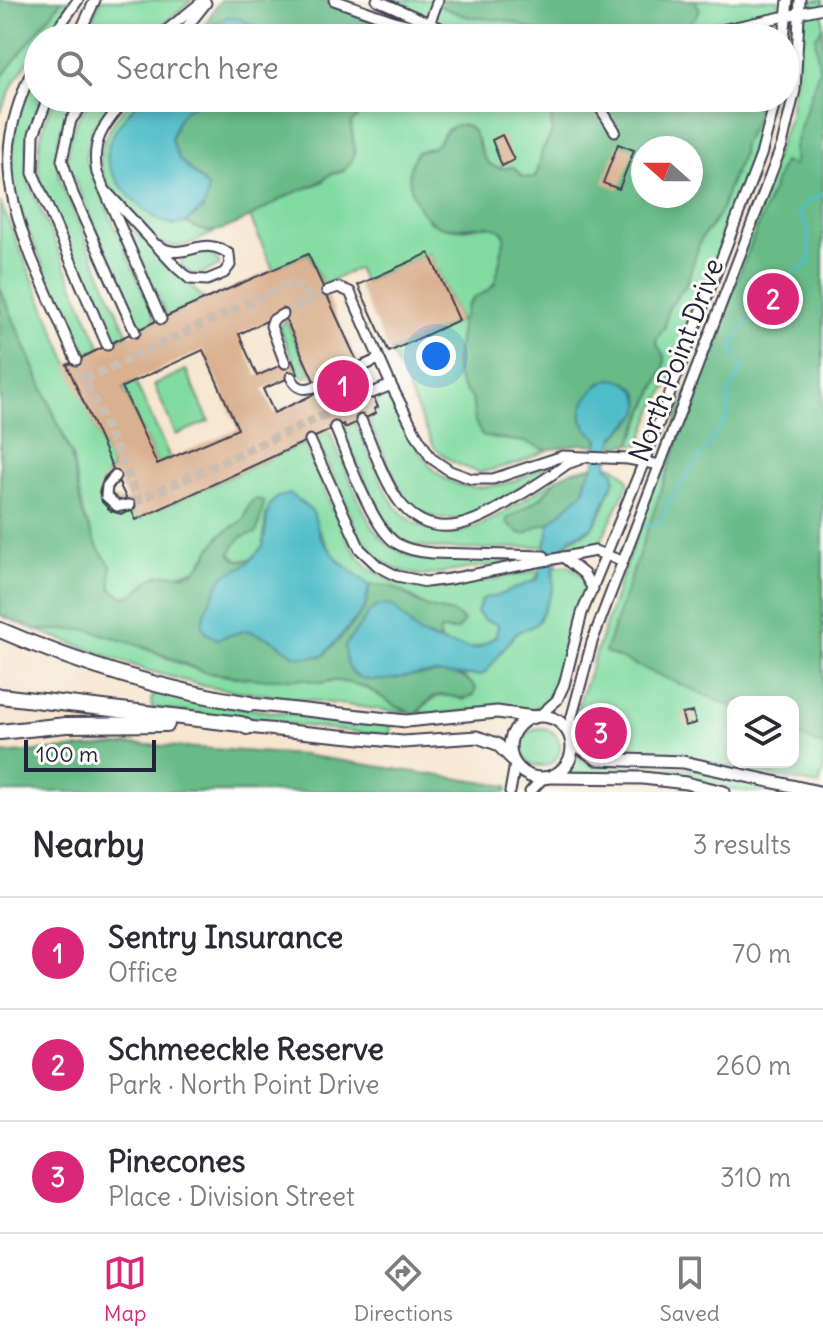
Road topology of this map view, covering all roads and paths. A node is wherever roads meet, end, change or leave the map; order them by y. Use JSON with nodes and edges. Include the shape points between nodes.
{"nodes":[{"id":1,"x":78,"y":0,"type":"edge"},
{"id":2,"x":95,"y":0,"type":"edge"},
{"id":3,"x":206,"y":0,"type":"edge"},
{"id":4,"x":334,"y":0,"type":"edge"},
{"id":5,"x":377,"y":0,"type":"edge"},
{"id":6,"x":438,"y":0,"type":"edge"},
{"id":7,"x":788,"y":0,"type":"edge"},
{"id":8,"x":800,"y":0,"type":"edge"},
{"id":9,"x":823,"y":8,"type":"edge"},
{"id":10,"x":800,"y":13,"type":"junction"},
{"id":11,"x":787,"y":16,"type":"junction"},
{"id":12,"x":61,"y":24,"type":"edge"},
{"id":13,"x":84,"y":24,"type":"edge"},
{"id":14,"x":175,"y":24,"type":"edge"},
{"id":15,"x":188,"y":24,"type":"edge"},
{"id":16,"x":418,"y":24,"type":"edge"},
{"id":17,"x":422,"y":24,"type":"edge"},
{"id":18,"x":429,"y":24,"type":"edge"},
{"id":19,"x":750,"y":24,"type":"edge"},
{"id":20,"x":786,"y":24,"type":"edge"},
{"id":21,"x":799,"y":28,"type":"edge"},
{"id":22,"x":24,"y":79,"type":"edge"},
{"id":23,"x":43,"y":112,"type":"edge"},
{"id":24,"x":77,"y":112,"type":"edge"},
{"id":25,"x":116,"y":112,"type":"edge"},
{"id":26,"x":603,"y":112,"type":"edge"},
{"id":27,"x":772,"y":112,"type":"edge"},
{"id":28,"x":790,"y":112,"type":"edge"},
{"id":29,"x":615,"y":131,"type":"dead end"},
{"id":30,"x":103,"y":188,"type":"junction"},
{"id":31,"x":157,"y":245,"type":"junction"},
{"id":32,"x":327,"y":291,"type":"dead end"},
{"id":33,"x":283,"y":314,"type":"dead end"},
{"id":34,"x":161,"y":319,"type":"dead end"},
{"id":35,"x":135,"y":332,"type":"dead end"},
{"id":36,"x":107,"y":345,"type":"dead end"},
{"id":37,"x":379,"y":359,"type":"junction"},
{"id":38,"x":76,"y":360,"type":"tunnel mouth"},
{"id":39,"x":285,"y":363,"type":"dead end"},
{"id":40,"x":361,"y":367,"type":"tunnel mouth"},
{"id":41,"x":291,"y":377,"type":"dead end"},
{"id":42,"x":391,"y":385,"type":"junction"},
{"id":43,"x":317,"y":386,"type":"tunnel mouth"},
{"id":44,"x":372,"y":393,"type":"tunnel mouth"},
{"id":45,"x":361,"y":420,"type":"dead end"},
{"id":46,"x":335,"y":427,"type":"dead end"},
{"id":47,"x":310,"y":440,"type":"dead end"},
{"id":48,"x":591,"y":456,"type":"junction"},
{"id":49,"x":643,"y":464,"type":"junction"},
{"id":50,"x":660,"y":465,"type":"junction"},
{"id":51,"x":115,"y":476,"type":"dead end"},
{"id":52,"x":130,"y":505,"type":"dead end"},
{"id":53,"x":607,"y":555,"type":"junction"},
{"id":54,"x":563,"y":557,"type":"junction"},
{"id":55,"x":542,"y":559,"type":"junction"},
{"id":56,"x":622,"y":561,"type":"junction"},
{"id":57,"x":593,"y":589,"type":"junction"},
{"id":58,"x":0,"y":630,"type":"edge"},
{"id":59,"x":0,"y":696,"type":"edge"},
{"id":60,"x":250,"y":704,"type":"joint"},
{"id":61,"x":537,"y":716,"type":"junction"},
{"id":62,"x":247,"y":727,"type":"junction"},
{"id":63,"x":0,"y":732,"type":"edge"},
{"id":64,"x":570,"y":735,"type":"junction"},
{"id":65,"x":513,"y":761,"type":"junction"},
{"id":66,"x":546,"y":778,"type":"junction"},
{"id":67,"x":510,"y":792,"type":"edge"},
{"id":68,"x":530,"y":792,"type":"edge"},
{"id":69,"x":724,"y":792,"type":"edge"},
{"id":70,"x":819,"y":792,"type":"edge"}],
"edges":[{"from":1,"to":12,"type":"street"},
{"from":2,"to":13,"type":"street"},
{"from":3,"to":14,"type":"street"},
{"from":3,"to":15,"type":"street"},
{"from":4,"to":16,"type":"street"},
{"from":5,"to":17,"type":"street"},
{"from":6,"to":18,"type":"street"},
{"from":7,"to":11,"type":"street"},
{"from":8,"to":10,"type":"street","name":"North Point Drive"},
{"from":9,"to":10,"type":"street"},
{"from":10,"to":11,"type":"street"},
{"from":10,"to":21,"type":"street","name":"North Point Drive"},
{"from":11,"to":19,"type":"street"},
{"from":11,"to":20,"type":"street"},
{"from":22,"to":38,"type":"street","via":[[4,125],[2,179],[9,208]]},
{"from":23,"to":36,"type":"street","via":[[34,134],[33,173]]},
{"from":24,"to":35,"type":"street","via":[[62,160]]},
{"from":25,"to":30,"type":"street","via":[[95,147]]},
{"from":26,"to":29,"type":"street"},
{"from":27,"to":49,"type":"street","name":"North Point Drive","via":[[761,155]]},
{"from":28,"to":50,"type":"street","name":"North Point Drive","via":[[782,145]]},
{"from":30,"to":31,"type":"street"},
{"from":30,"to":34,"type":"street"},
{"from":31,"to":31,"type":"street","via":[[195,280],[224,273],[230,265],[229,254],[215,246],[176,253]]},
{"from":32,"to":37,"type":"street","via":[[338,287],[350,292]]},
{"from":33,"to":39,"type":"street","via":[[271,326]]},
{"from":37,"to":40,"type":"street"},
{"from":37,"to":42,"type":"street"},
{"from":41,"to":43,"type":"street","via":[[301,388]]},
{"from":42,"to":44,"type":"street"},
{"from":42,"to":48,"type":"street","via":[[426,451],[460,476],[493,479],[553,457]]},
{"from":45,"to":48,"type":"street","via":[[401,504],[416,517],[445,526],[481,519],[567,464]]},
{"from":46,"to":55,"type":"street","via":[[378,524],[398,544],[418,552]]},
{"from":47,"to":55,"type":"street","via":[[360,549],[388,571],[426,582]]},
{"from":48,"to":49,"type":"street"},
{"from":49,"to":50,"type":"street"},
{"from":49,"to":53,"type":"street","name":"North Point Drive"},
{"from":50,"to":56,"type":"street","name":"North Point Drive"},
{"from":51,"to":52,"type":"street","via":[[107,486],[109,501]]},
{"from":53,"to":54,"type":"street","via":[[595,551]]},
{"from":53,"to":56,"type":"street"},
{"from":53,"to":57,"type":"street","name":"North Point Drive"},
{"from":54,"to":55,"type":"street"},
{"from":54,"to":57,"type":"street"},
{"from":56,"to":64,"type":"street","name":"North Point Drive","via":[[592,642]]},
{"from":57,"to":61,"type":"street","name":"North Point Drive","via":[[562,690]]},
{"from":58,"to":60,"type":"highway","via":[[137,681]]},
{"from":59,"to":62,"type":"highway"},
{"from":60,"to":61,"type":"main road","via":[[406,721],[497,712]]},
{"from":61,"to":64,"type":"main road","via":[[559,722]]},
{"from":61,"to":65,"type":"main road","via":[[515,732]]},
{"from":62,"to":63,"type":"highway","via":[[240,731],[129,723]]},
{"from":62,"to":65,"type":"main road","via":[[403,742],[477,737],[497,744]]},
{"from":64,"to":66,"type":"main road","via":[[567,763]]},
{"from":64,"to":70,"type":"main road","via":[[597,759],[683,762]]},
{"from":65,"to":66,"type":"main road","via":[[525,773]]},
{"from":65,"to":67,"type":"street"},
{"from":66,"to":68,"type":"street"},
{"from":66,"to":69,"type":"main road","via":[[643,778]]}]}
